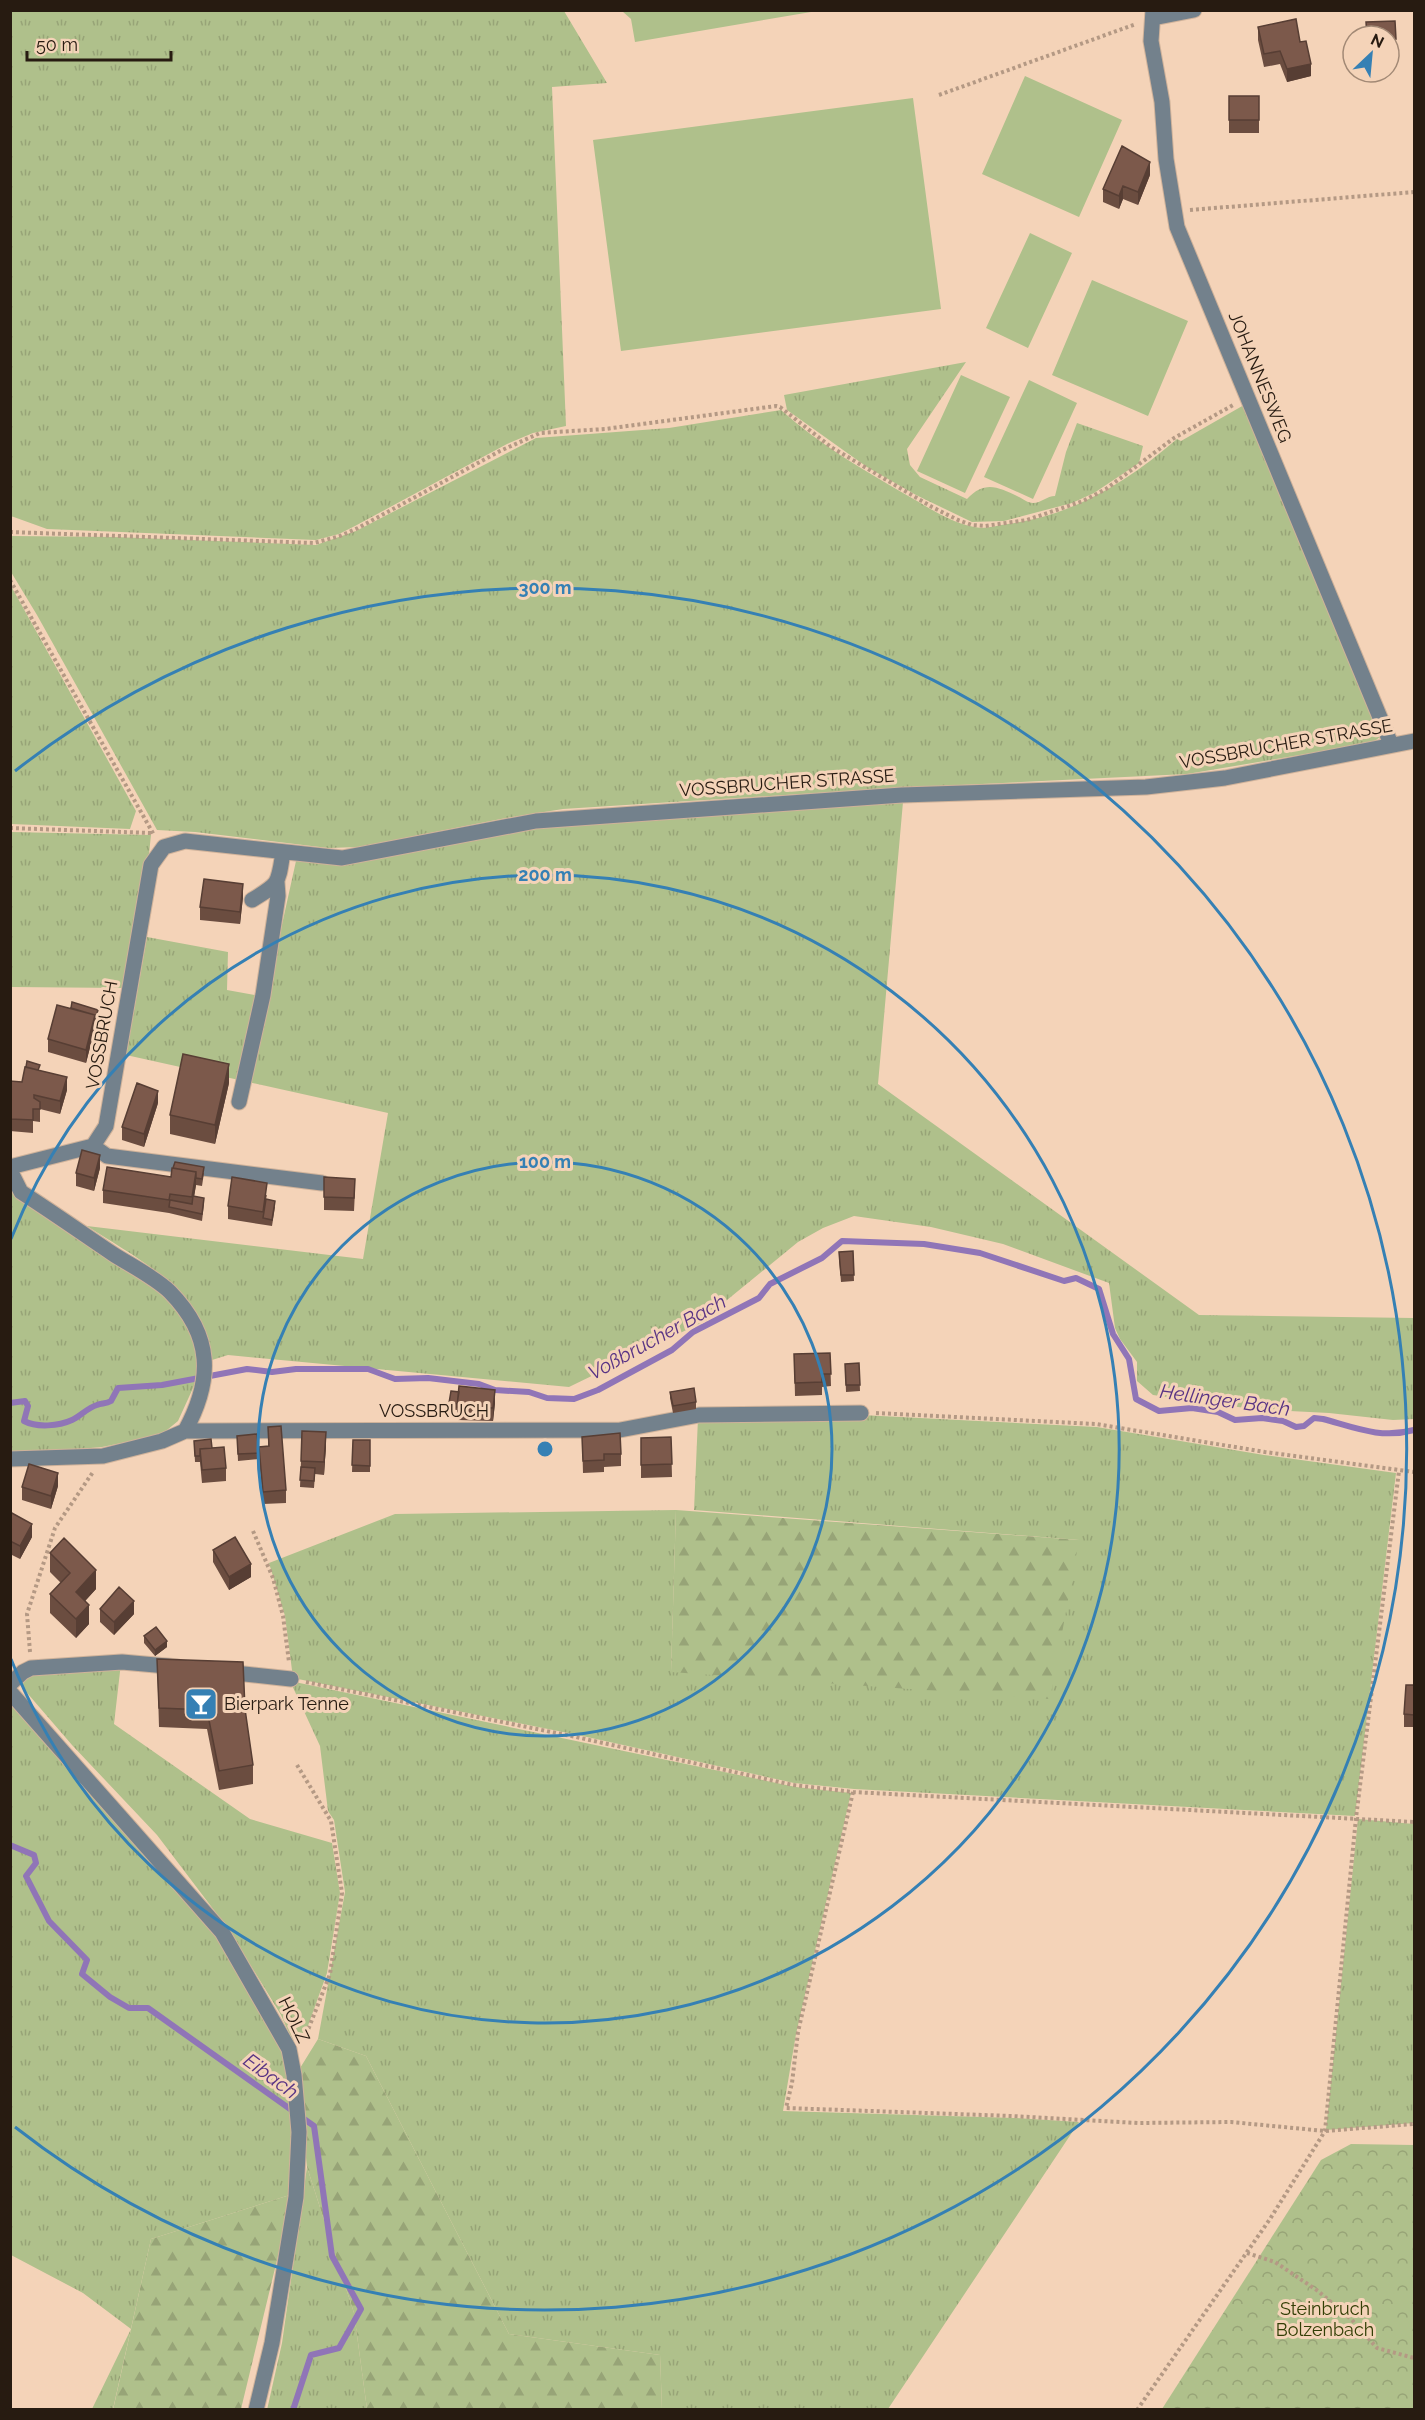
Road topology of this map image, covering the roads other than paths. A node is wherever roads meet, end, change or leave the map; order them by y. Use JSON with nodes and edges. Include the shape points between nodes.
{"nodes":[{"id":1,"x":1194,"y":10,"type":"edge"},
{"id":2,"x":1153,"y":14,"type":"edge"},
{"id":3,"x":1414,"y":741,"type":"edge"},
{"id":4,"x":1391,"y":744,"type":"junction"},
{"id":5,"x":164,"y":847,"type":"joint"},
{"id":6,"x":283,"y":852,"type":"junction"},
{"id":7,"x":277,"y":882,"type":"junction"},
{"id":8,"x":252,"y":900,"type":"dead end"},
{"id":9,"x":239,"y":1102,"type":"dead end"},
{"id":10,"x":93,"y":1146,"type":"junction"},
{"id":11,"x":10,"y":1168,"type":"edge"},
{"id":12,"x":322,"y":1182,"type":"edge"},
{"id":13,"x":861,"y":1413,"type":"road end"},
{"id":14,"x":185,"y":1431,"type":"junction"},
{"id":15,"x":10,"y":1459,"type":"edge"},
{"id":16,"x":189,"y":1668,"type":"edge"},
{"id":17,"x":211,"y":1670,"type":"edge"},
{"id":18,"x":291,"y":1679,"type":"road end"},
{"id":19,"x":10,"y":1684,"type":"edge"},
{"id":20,"x":10,"y":1692,"type":"edge"},
{"id":21,"x":256,"y":2409,"type":"edge"}],
"edges":[{"from":1,"to":2,"type":"street"},
{"from":2,"to":4,"type":"street","name":"JOHANNESWEG","via":[[1151,41],[1177,227]]},
{"from":3,"to":4,"type":"street","name":"VOSSBRUCHER STRASSE"},
{"from":4,"to":6,"type":"street","name":"VOSSBRUCHER STRASSE","via":[[1225,778],[1146,787],[902,795],[536,821],[342,858]]},
{"from":5,"to":6,"type":"street","name":"VOSSBRUCHER STRASSE","via":[[185,841]]},
{"from":5,"to":10,"type":"street","name":"VOSSBRUCH","via":[[151,865],[106,1126]]},
{"from":6,"to":7,"type":"street"},
{"from":7,"to":8,"type":"street"},
{"from":7,"to":9,"type":"street","via":[[263,995]]},
{"from":10,"to":11,"type":"street"},
{"from":10,"to":12,"type":"street","via":[[107,1156]]},
{"from":11,"to":14,"type":"street","via":[[21,1192],[170,1292],[195,1324],[206,1364],[197,1410]]},
{"from":13,"to":14,"type":"street","name":"VOSSBRUCH","via":[[699,1415],[620,1430]]},
{"from":14,"to":15,"type":"street","name":"VOSSBRUCH","via":[[103,1456]]},
{"from":16,"to":19,"type":"street","via":[[122,1662],[31,1668]]},
{"from":17,"to":18,"type":"street"},
{"from":20,"to":21,"type":"street","name":"HOLZ","via":[[222,1932],[290,2049],[299,2132],[296,2197],[272,2343]]}]}
